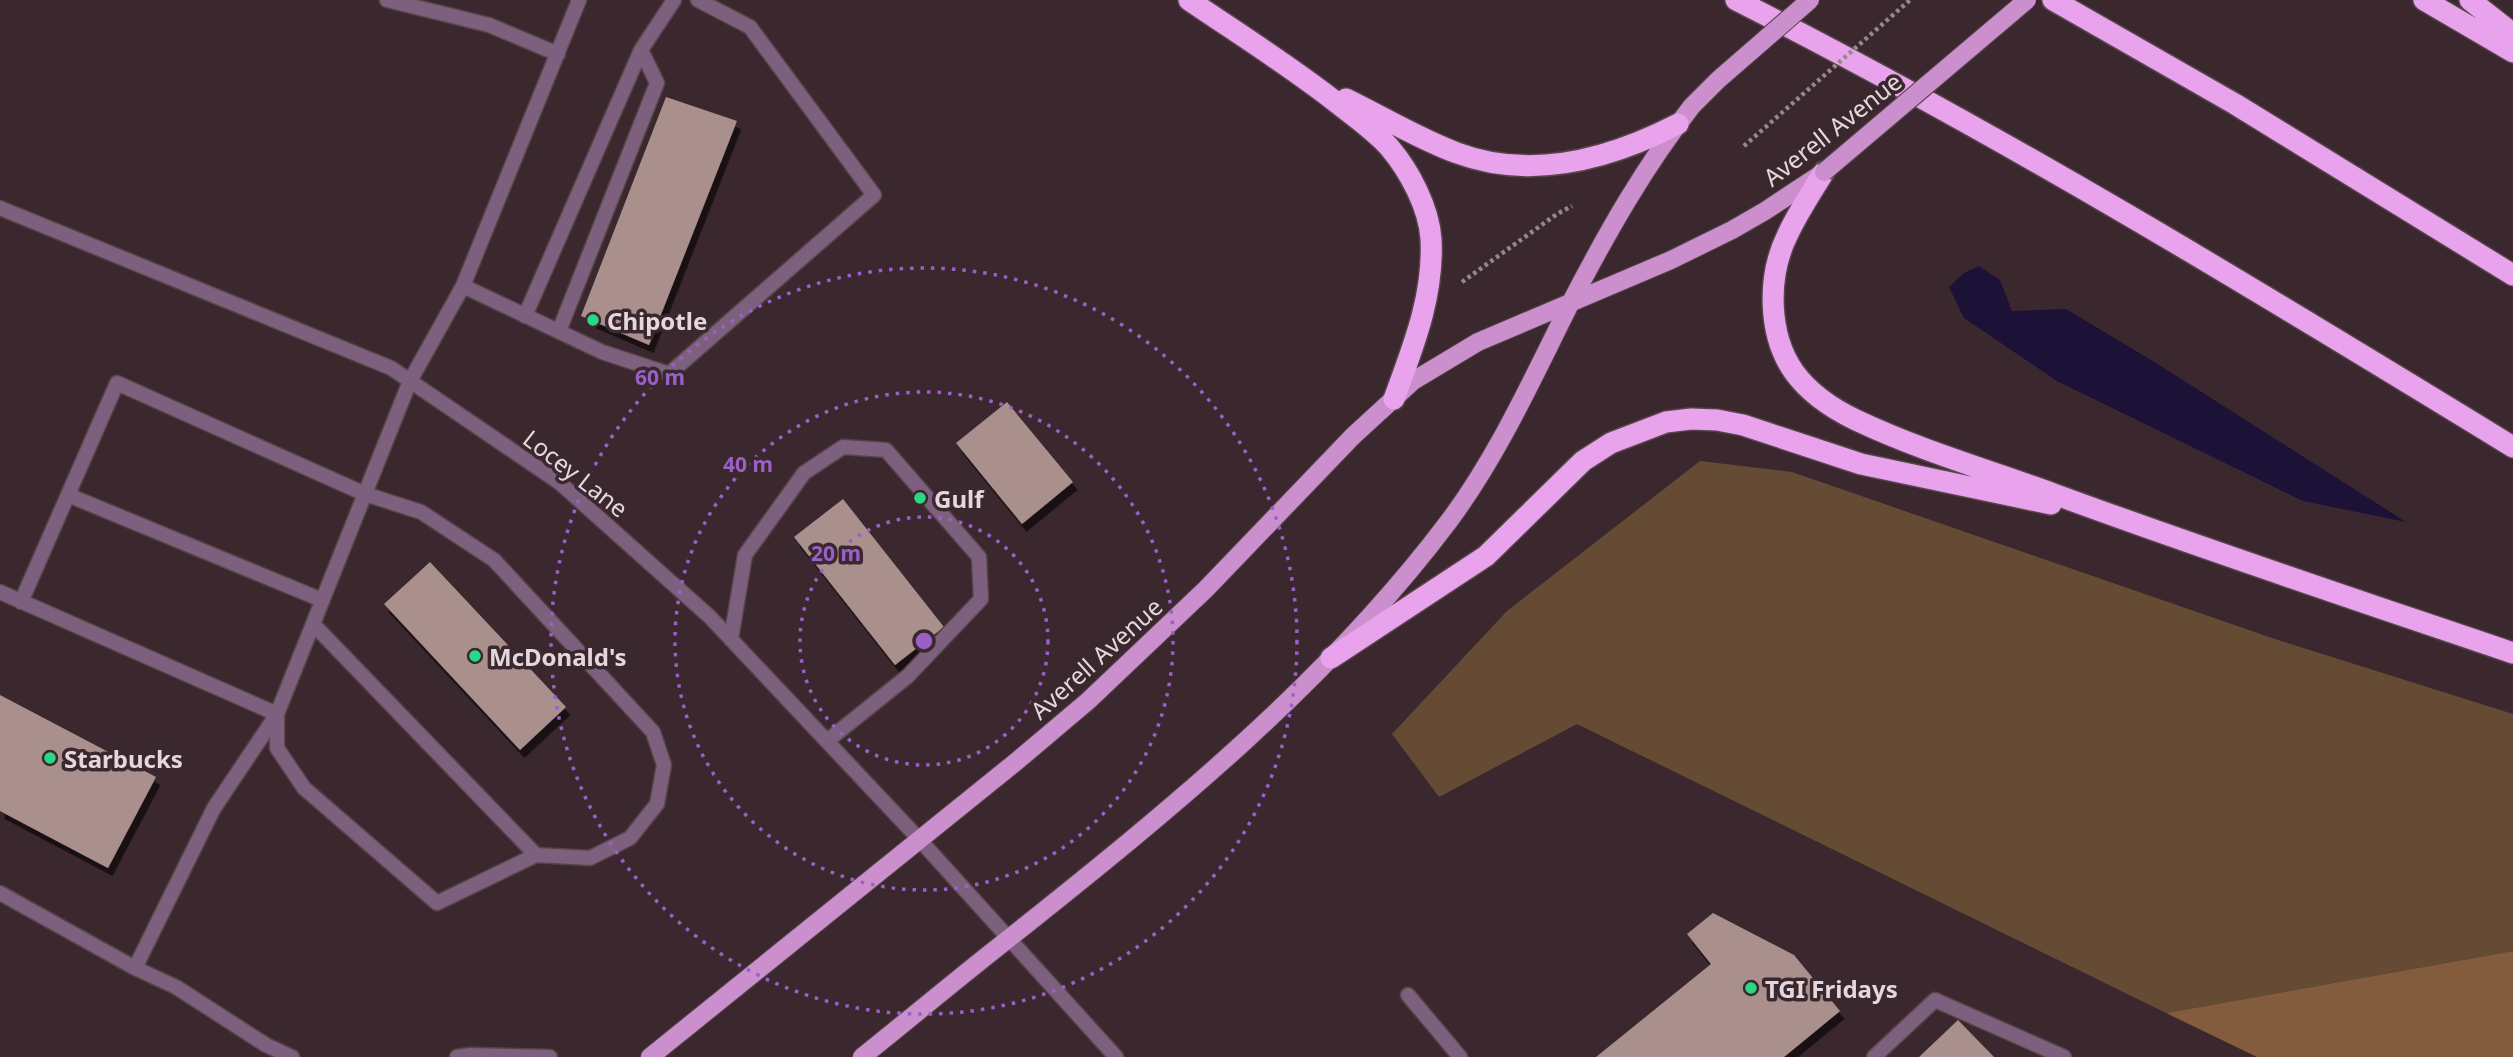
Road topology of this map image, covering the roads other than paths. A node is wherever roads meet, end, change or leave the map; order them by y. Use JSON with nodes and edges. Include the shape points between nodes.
{"nodes":[{"id":1,"x":387,"y":0,"type":"edge"},
{"id":2,"x":579,"y":0,"type":"edge"},
{"id":3,"x":674,"y":0,"type":"edge"},
{"id":4,"x":698,"y":0,"type":"edge"},
{"id":5,"x":1189,"y":0,"type":"edge"},
{"id":6,"x":1736,"y":0,"type":"edge"},
{"id":7,"x":1810,"y":0,"type":"edge"},
{"id":8,"x":2027,"y":0,"type":"edge"},
{"id":9,"x":2053,"y":0,"type":"edge"},
{"id":10,"x":2424,"y":0,"type":"edge"},
{"id":11,"x":2469,"y":0,"type":"edge"},
{"id":12,"x":2513,"y":34,"type":"edge"},
{"id":13,"x":640,"y":50,"type":"junction"},
{"id":14,"x":2513,"y":52,"type":"edge"},
{"id":15,"x":558,"y":54,"type":"junction"},
{"id":16,"x":1301,"y":75,"type":"junction"},
{"id":17,"x":1678,"y":124,"type":"junction"},
{"id":18,"x":1824,"y":172,"type":"junction"},
{"id":19,"x":0,"y":208,"type":"edge"},
{"id":20,"x":2513,"y":275,"type":"edge"},
{"id":21,"x":463,"y":286,"type":"junction"},
{"id":22,"x":1572,"y":301,"type":"junction"},
{"id":23,"x":525,"y":316,"type":"junction"},
{"id":24,"x":559,"y":331,"type":"junction"},
{"id":25,"x":410,"y":381,"type":"junction"},
{"id":26,"x":1394,"y":398,"type":"junction"},
{"id":27,"x":2513,"y":447,"type":"edge"},
{"id":28,"x":365,"y":494,"type":"junction"},
{"id":29,"x":68,"y":495,"type":"junction"},
{"id":30,"x":2125,"y":520,"type":"junction"},
{"id":31,"x":0,"y":592,"type":"edge"},
{"id":32,"x":322,"y":600,"type":"junction"},
{"id":33,"x":21,"y":602,"type":"junction"},
{"id":34,"x":313,"y":624,"type":"junction"},
{"id":35,"x":731,"y":639,"type":"junction"},
{"id":36,"x":2513,"y":653,"type":"edge"},
{"id":37,"x":1331,"y":658,"type":"junction"},
{"id":38,"x":277,"y":714,"type":"junction"},
{"id":39,"x":827,"y":741,"type":"junction"},
{"id":40,"x":919,"y":839,"type":"junction"},
{"id":41,"x":536,"y":855,"type":"junction"},
{"id":42,"x":0,"y":893,"type":"edge"},
{"id":43,"x":1009,"y":938,"type":"junction"},
{"id":44,"x":135,"y":968,"type":"junction"},
{"id":45,"x":1408,"y":995,"type":"dead end"},
{"id":46,"x":292,"y":1057,"type":"edge"},
{"id":47,"x":457,"y":1057,"type":"edge"},
{"id":48,"x":550,"y":1057,"type":"edge"},
{"id":49,"x":650,"y":1057,"type":"edge"},
{"id":50,"x":862,"y":1057,"type":"edge"},
{"id":51,"x":1116,"y":1057,"type":"edge"},
{"id":52,"x":1460,"y":1057,"type":"edge"},
{"id":53,"x":1874,"y":1057,"type":"edge"},
{"id":54,"x":2064,"y":1057,"type":"edge"}],
"edges":[{"from":1,"to":15,"type":"street","via":[[489,25]]},
{"from":2,"to":15,"type":"street"},
{"from":3,"to":13,"type":"street"},
{"from":4,"to":24,"type":"street","via":[[750,27],[874,195],[669,374],[602,352]]},
{"from":5,"to":16,"type":"highway"},
{"from":6,"to":27,"type":"highway","via":[[2069,179]]},
{"from":7,"to":17,"type":"main road","bridge":true,"via":[[1718,80]]},
{"from":8,"to":18,"type":"main road","name":"Averell Avenue","bridge":true},
{"from":9,"to":20,"type":"highway","via":[[2235,104]]},
{"from":10,"to":14,"type":"highway"},
{"from":11,"to":12,"type":"highway"},
{"from":13,"to":23,"type":"street"},
{"from":13,"to":24,"type":"street","via":[[657,83]]},
{"from":15,"to":21,"type":"street"},
{"from":16,"to":17,"type":"highway","via":[[1458,153],[1508,164],[1557,164],[1602,156]]},
{"from":16,"to":26,"type":"highway","via":[[1391,150],[1427,219],[1429,289]]},
{"from":17,"to":22,"type":"main road","via":[[1635,184]]},
{"from":18,"to":22,"type":"main road","name":"Averell Avenue","via":[[1732,230]]},
{"from":18,"to":30,"type":"highway","via":[[1786,237],[1774,287],[1776,331],[1794,372],[1812,392],[1855,420]]},
{"from":19,"to":25,"type":"street","name":"Locey Lane","via":[[391,368]]},
{"from":21,"to":23,"type":"street"},
{"from":21,"to":25,"type":"street"},
{"from":22,"to":26,"type":"main road","name":"Averell Avenue","via":[[1478,342],[1429,370]]},
{"from":22,"to":37,"type":"main road","via":[[1475,483],[1417,562]]},
{"from":23,"to":24,"type":"street"},
{"from":25,"to":28,"type":"street"},
{"from":25,"to":35,"type":"street","name":"Locey Lane","via":[[560,483]]},
{"from":26,"to":40,"type":"main road","name":"Averell Avenue","via":[[1144,649],[1027,753]]},
{"from":28,"to":29,"type":"street","via":[[117,383]]},
{"from":28,"to":32,"type":"street"},
{"from":28,"to":41,"type":"street","via":[[421,512],[494,560],[653,732],[664,765],[657,804],[630,838],[590,858]]},
{"from":29,"to":32,"type":"street"},
{"from":29,"to":33,"type":"street"},
{"from":30,"to":36,"type":"highway"},
{"from":30,"to":37,"type":"highway","via":[[1861,464],[1743,425],[1717,420],[1666,422],[1611,443],[1583,461],[1486,556]]},
{"from":31,"to":33,"type":"street"},
{"from":32,"to":34,"type":"street"},
{"from":33,"to":38,"type":"street"},
{"from":34,"to":38,"type":"street"},
{"from":34,"to":41,"type":"street"},
{"from":35,"to":39,"type":"street","name":"Locey Lane"},
{"from":35,"to":39,"type":"street","via":[[745,555],[804,473],[843,447],[886,450],[979,557],[981,599],[908,676]]},
{"from":37,"to":43,"type":"main road","via":[[1222,762]]},
{"from":38,"to":41,"type":"street","via":[[277,748],[303,788],[437,903]]},
{"from":38,"to":44,"type":"street","via":[[214,808]]},
{"from":39,"to":40,"type":"street","name":"Locey Lane"},
{"from":40,"to":43,"type":"street","name":"Locey Lane"},
{"from":40,"to":49,"type":"main road","name":"Averell Avenue"},
{"from":42,"to":44,"type":"street"},
{"from":43,"to":50,"type":"main road"},
{"from":43,"to":51,"type":"street","name":"Locey Lane"},
{"from":44,"to":46,"type":"street","via":[[176,987]]},
{"from":45,"to":52,"type":"street"},
{"from":47,"to":48,"type":"street"},
{"from":53,"to":54,"type":"street","via":[[1935,1000]]}]}
